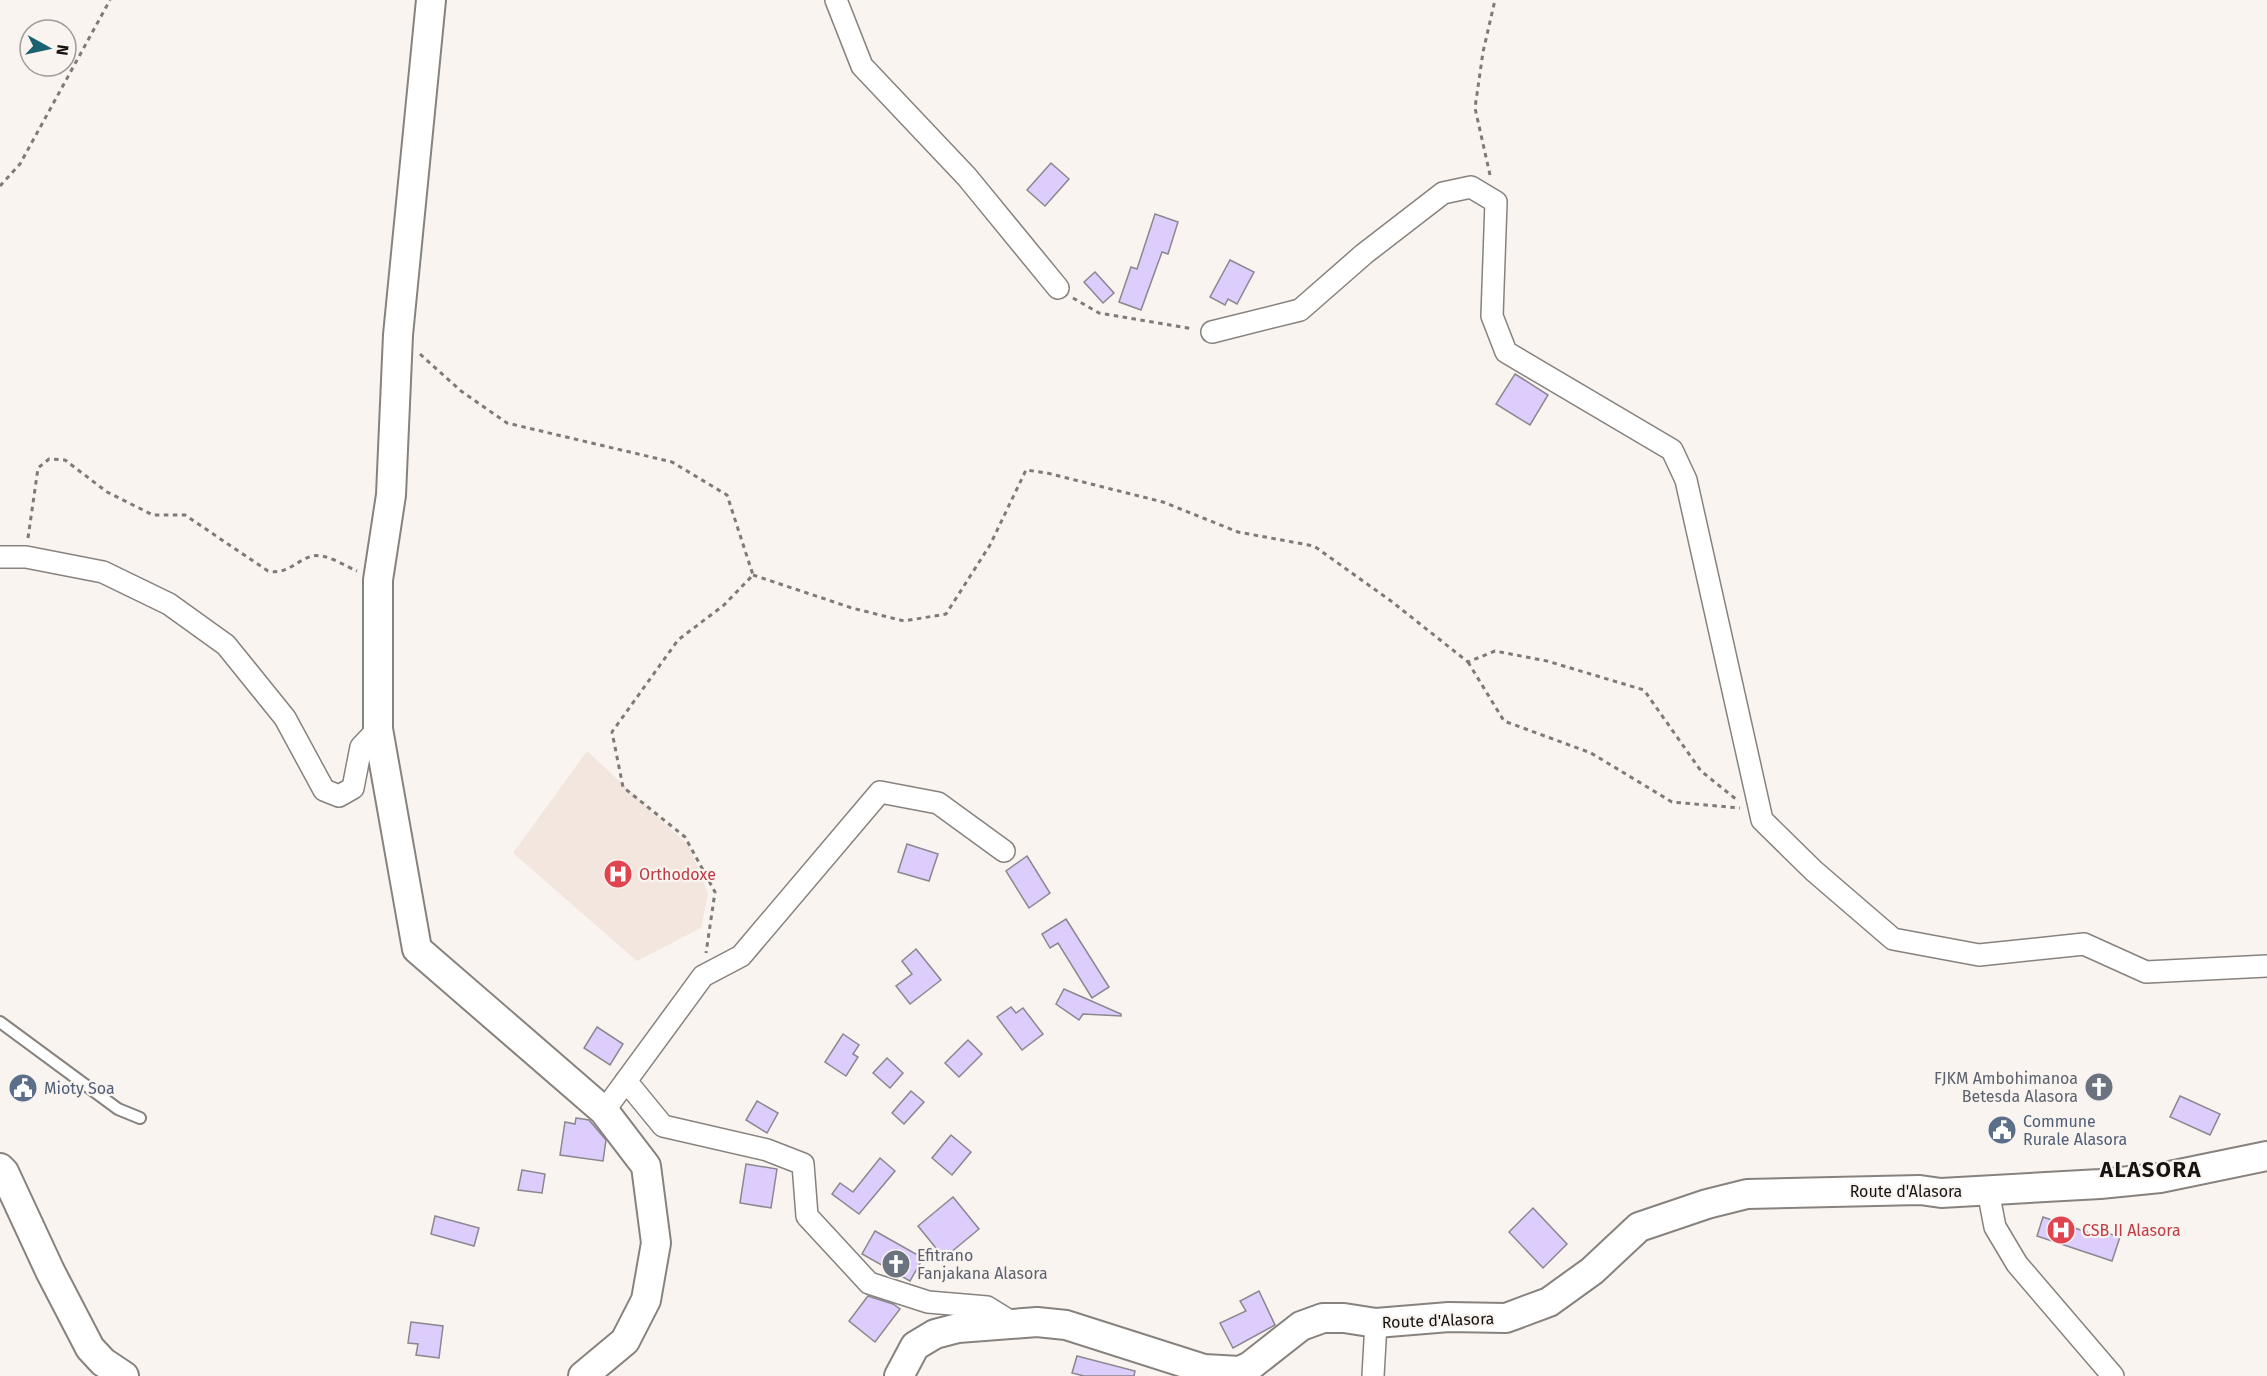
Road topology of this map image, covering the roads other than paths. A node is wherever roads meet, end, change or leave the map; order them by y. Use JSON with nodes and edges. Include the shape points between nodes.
{"nodes":[{"id":1,"x":431,"y":0,"type":"edge"},
{"id":2,"x":836,"y":0,"type":"edge"},
{"id":3,"x":1058,"y":288,"type":"road end"},
{"id":4,"x":1212,"y":332,"type":"road end"},
{"id":5,"x":0,"y":557,"type":"edge"},
{"id":6,"x":378,"y":729,"type":"junction"},
{"id":7,"x":1004,"y":851,"type":"dead end"},
{"id":8,"x":2267,"y":966,"type":"edge"},
{"id":9,"x":0,"y":1022,"type":"edge"},
{"id":10,"x":626,"y":1081,"type":"junction"},
{"id":11,"x":604,"y":1111,"type":"junction"},
{"id":12,"x":140,"y":1118,"type":"dead end"},
{"id":13,"x":2267,"y":1156,"type":"edge"},
{"id":14,"x":0,"y":1168,"type":"edge"},
{"id":15,"x":1988,"y":1191,"type":"junction"},
{"id":16,"x":1013,"y":1323,"type":"junction"},
{"id":17,"x":1376,"y":1323,"type":"junction"},
{"id":18,"x":124,"y":1376,"type":"edge"},
{"id":19,"x":582,"y":1376,"type":"edge"},
{"id":20,"x":899,"y":1376,"type":"edge"},
{"id":21,"x":1373,"y":1376,"type":"edge"},
{"id":22,"x":2113,"y":1376,"type":"edge"}],
"edges":[{"from":1,"to":6,"type":"street","via":[[398,335],[391,495],[378,580]]},
{"from":2,"to":3,"type":"street","via":[[862,66],[967,177]]},
{"from":4,"to":8,"type":"street","via":[[1300,310],[1364,254],[1443,194],[1471,188],[1496,202],[1492,316],[1506,352],[1672,450],[1686,480],[1762,820],[1893,939],[1979,955],[2084,944],[2146,972]]},
{"from":5,"to":6,"type":"street","via":[[26,557],[103,572],[169,604],[226,645],[285,718],[324,790],[339,796],[353,788],[362,747]]},
{"from":6,"to":11,"type":"street","via":[[417,948]]},
{"from":7,"to":10,"type":"street","via":[[938,803],[880,792],[741,956],[703,976]]},
{"from":9,"to":12,"type":"lane","via":[[118,1109]]},
{"from":10,"to":11,"type":"street"},
{"from":10,"to":16,"type":"street","via":[[663,1126],[767,1150],[803,1164],[807,1216],[869,1283],[928,1302],[987,1307]]},
{"from":11,"to":19,"type":"street","via":[[646,1166],[656,1243],[646,1300],[625,1341]]},
{"from":13,"to":15,"type":"street","name":"Route d'Alasora","via":[[2160,1178]]},
{"from":14,"to":18,"type":"street","via":[[90,1348]]},
{"from":15,"to":17,"type":"street","name":"Route d'Alasora","via":[[1747,1194],[1639,1227],[1592,1271],[1549,1302],[1506,1318],[1449,1317]]},
{"from":15,"to":22,"type":"street","via":[[1995,1227],[2017,1264]]},
{"from":16,"to":17,"type":"street","name":"Route d'Alasora","via":[[1066,1325],[1204,1369],[1227,1372],[1250,1366],[1301,1326],[1323,1318]]},
{"from":16,"to":20,"type":"street","name":"Route d'Alasora","via":[[935,1334],[915,1346]]},
{"from":17,"to":21,"type":"street"}]}
